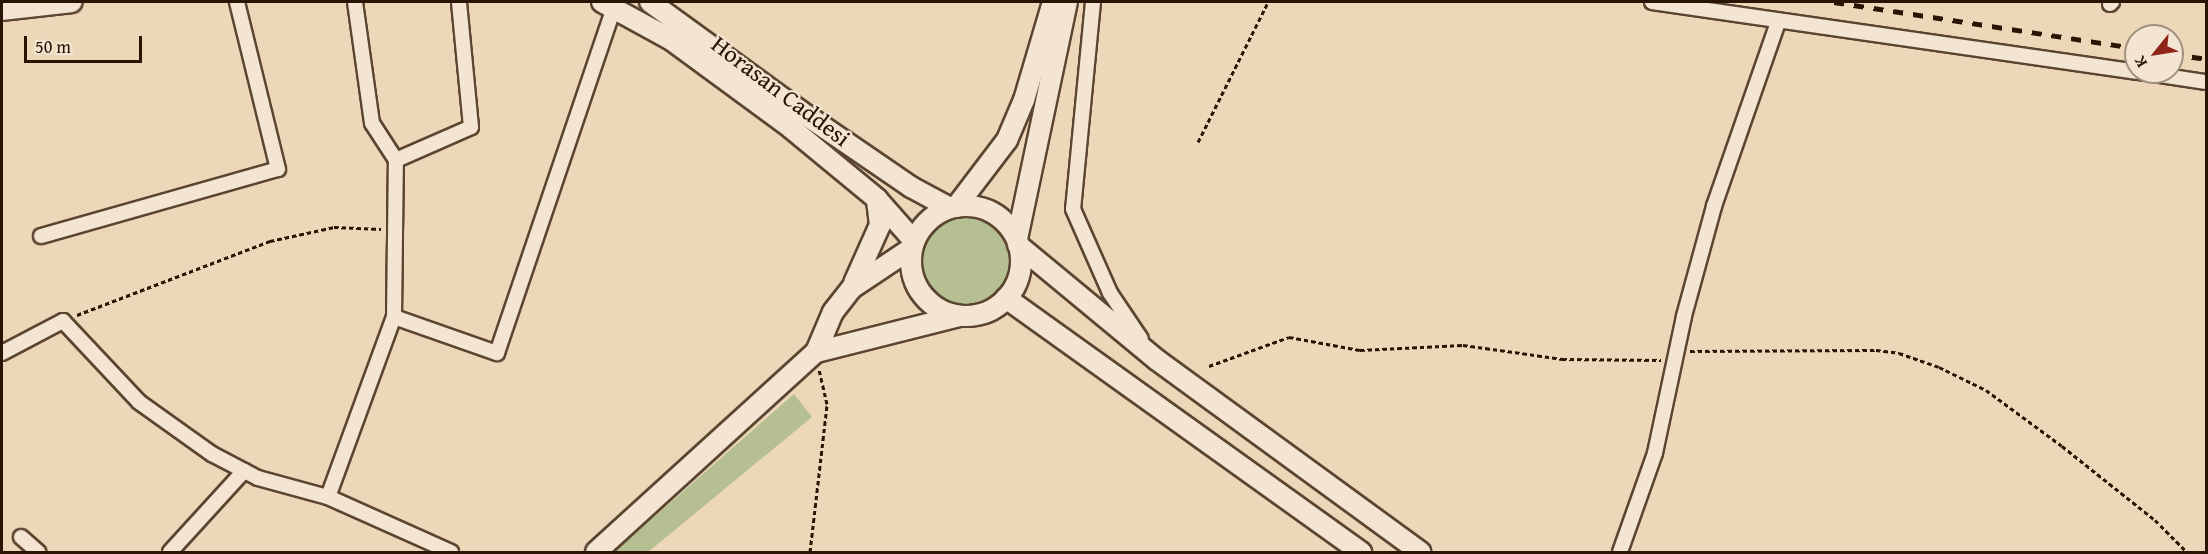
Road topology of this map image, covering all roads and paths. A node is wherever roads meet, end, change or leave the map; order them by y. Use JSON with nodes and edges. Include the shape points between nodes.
{"nodes":[{"id":1,"x":72,"y":2,"type":"edge"},
{"id":2,"x":237,"y":2,"type":"edge"},
{"id":3,"x":355,"y":2,"type":"edge"},
{"id":4,"x":459,"y":2,"type":"edge"},
{"id":5,"x":650,"y":2,"type":"edge"},
{"id":6,"x":1053,"y":2,"type":"edge"},
{"id":7,"x":1067,"y":2,"type":"edge"},
{"id":8,"x":1092,"y":2,"type":"edge"},
{"id":9,"x":1268,"y":2,"type":"edge"},
{"id":10,"x":1652,"y":2,"type":"edge"},
{"id":11,"x":608,"y":4,"type":"edge"},
{"id":12,"x":2,"y":10,"type":"edge"},
{"id":13,"x":1778,"y":22,"type":"junction"},
{"id":14,"x":2124,"y":70,"type":"edge"},
{"id":15,"x":2184,"y":79,"type":"edge"},
{"id":16,"x":2206,"y":82,"type":"edge"},
{"id":17,"x":1198,"y":142,"type":"dead end"},
{"id":18,"x":396,"y":160,"type":"junction"},
{"id":19,"x":877,"y":199,"type":"junction"},
{"id":20,"x":953,"y":207,"type":"junction"},
{"id":21,"x":395,"y":232,"type":"junction"},
{"id":22,"x":41,"y":236,"type":"dead end"},
{"id":23,"x":1017,"y":242,"type":"junction"},
{"id":24,"x":913,"y":244,"type":"junction"},
{"id":25,"x":852,"y":288,"type":"junction"},
{"id":26,"x":1006,"y":298,"type":"junction"},
{"id":27,"x":959,"y":316,"type":"junction"},
{"id":28,"x":394,"y":317,"type":"junction"},
{"id":29,"x":63,"y":321,"type":"junction"},
{"id":30,"x":816,"y":352,"type":"junction"},
{"id":31,"x":2,"y":353,"type":"edge"},
{"id":32,"x":1676,"y":355,"type":"junction"},
{"id":33,"x":1157,"y":360,"type":"junction"},
{"id":34,"x":1209,"y":366,"type":"dead end"},
{"id":35,"x":244,"y":471,"type":"junction"},
{"id":36,"x":328,"y":497,"type":"junction"},
{"id":37,"x":21,"y":537,"type":"dead end"},
{"id":38,"x":38,"y":552,"type":"edge"},
{"id":39,"x":170,"y":552,"type":"edge"},
{"id":40,"x":451,"y":552,"type":"edge"},
{"id":41,"x":596,"y":552,"type":"edge"},
{"id":42,"x":810,"y":552,"type":"edge"},
{"id":43,"x":1361,"y":552,"type":"edge"},
{"id":44,"x":1420,"y":552,"type":"edge"},
{"id":45,"x":1620,"y":552,"type":"edge"},
{"id":46,"x":2187,"y":552,"type":"edge"}],
"edges":[{"from":1,"to":12,"type":"street"},
{"from":2,"to":22,"type":"street","via":[[278,169]]},
{"from":3,"to":18,"type":"street","via":[[372,123]]},
{"from":4,"to":18,"type":"street","via":[[471,127]]},
{"from":5,"to":20,"type":"street","name":"Horasan Caddesi","via":[[911,187]]},
{"from":6,"to":20,"type":"street","via":[[1007,140]]},
{"from":7,"to":23,"type":"street"},
{"from":8,"to":33,"type":"street","via":[[1073,209],[1115,302]]},
{"from":9,"to":17,"type":"path"},
{"from":10,"to":13,"type":"street"},
{"from":11,"to":19,"type":"street","name":"Horasan Caddesi","via":[[693,56]]},
{"from":11,"to":28,"type":"street","via":[[497,353]]},
{"from":13,"to":14,"type":"street"},
{"from":13,"to":32,"type":"street","via":[[1729,154]]},
{"from":15,"to":16,"type":"street"},
{"from":18,"to":21,"type":"street"},
{"from":19,"to":24,"type":"street","name":"Horasan Caddesi"},
{"from":19,"to":25,"type":"street","via":[[880,225]]},
{"from":20,"to":23,"type":"street","via":[[973,206],[994,213]]},
{"from":20,"to":24,"type":"street","via":[[930,219]]},
{"from":21,"to":28,"type":"street"},
{"from":21,"to":29,"type":"path","via":[[334,227],[270,241]]},
{"from":23,"to":26,"type":"street","via":[[1020,273]]},
{"from":23,"to":33,"type":"street"},
{"from":24,"to":25,"type":"street"},
{"from":24,"to":27,"type":"street","via":[[912,271],[921,292],[937,308]]},
{"from":25,"to":30,"type":"street","via":[[833,312]]},
{"from":26,"to":27,"type":"street","via":[[982,314]]},
{"from":26,"to":43,"type":"street"},
{"from":27,"to":30,"type":"street"},
{"from":28,"to":36,"type":"street"},
{"from":29,"to":31,"type":"street"},
{"from":29,"to":35,"type":"street","via":[[139,402],[212,454]]},
{"from":30,"to":41,"type":"street"},
{"from":30,"to":42,"type":"path","via":[[827,404]]},
{"from":32,"to":34,"type":"path","via":[[1562,359],[1463,345],[1360,350],[1289,337]]},
{"from":32,"to":45,"type":"street","via":[[1655,453]]},
{"from":32,"to":46,"type":"path","via":[[1876,350],[1929,363],[1986,390],[2137,505]]},
{"from":33,"to":44,"type":"street"},
{"from":35,"to":36,"type":"street","via":[[281,486]]},
{"from":35,"to":39,"type":"street"},
{"from":36,"to":40,"type":"street"},
{"from":37,"to":38,"type":"street"}]}
